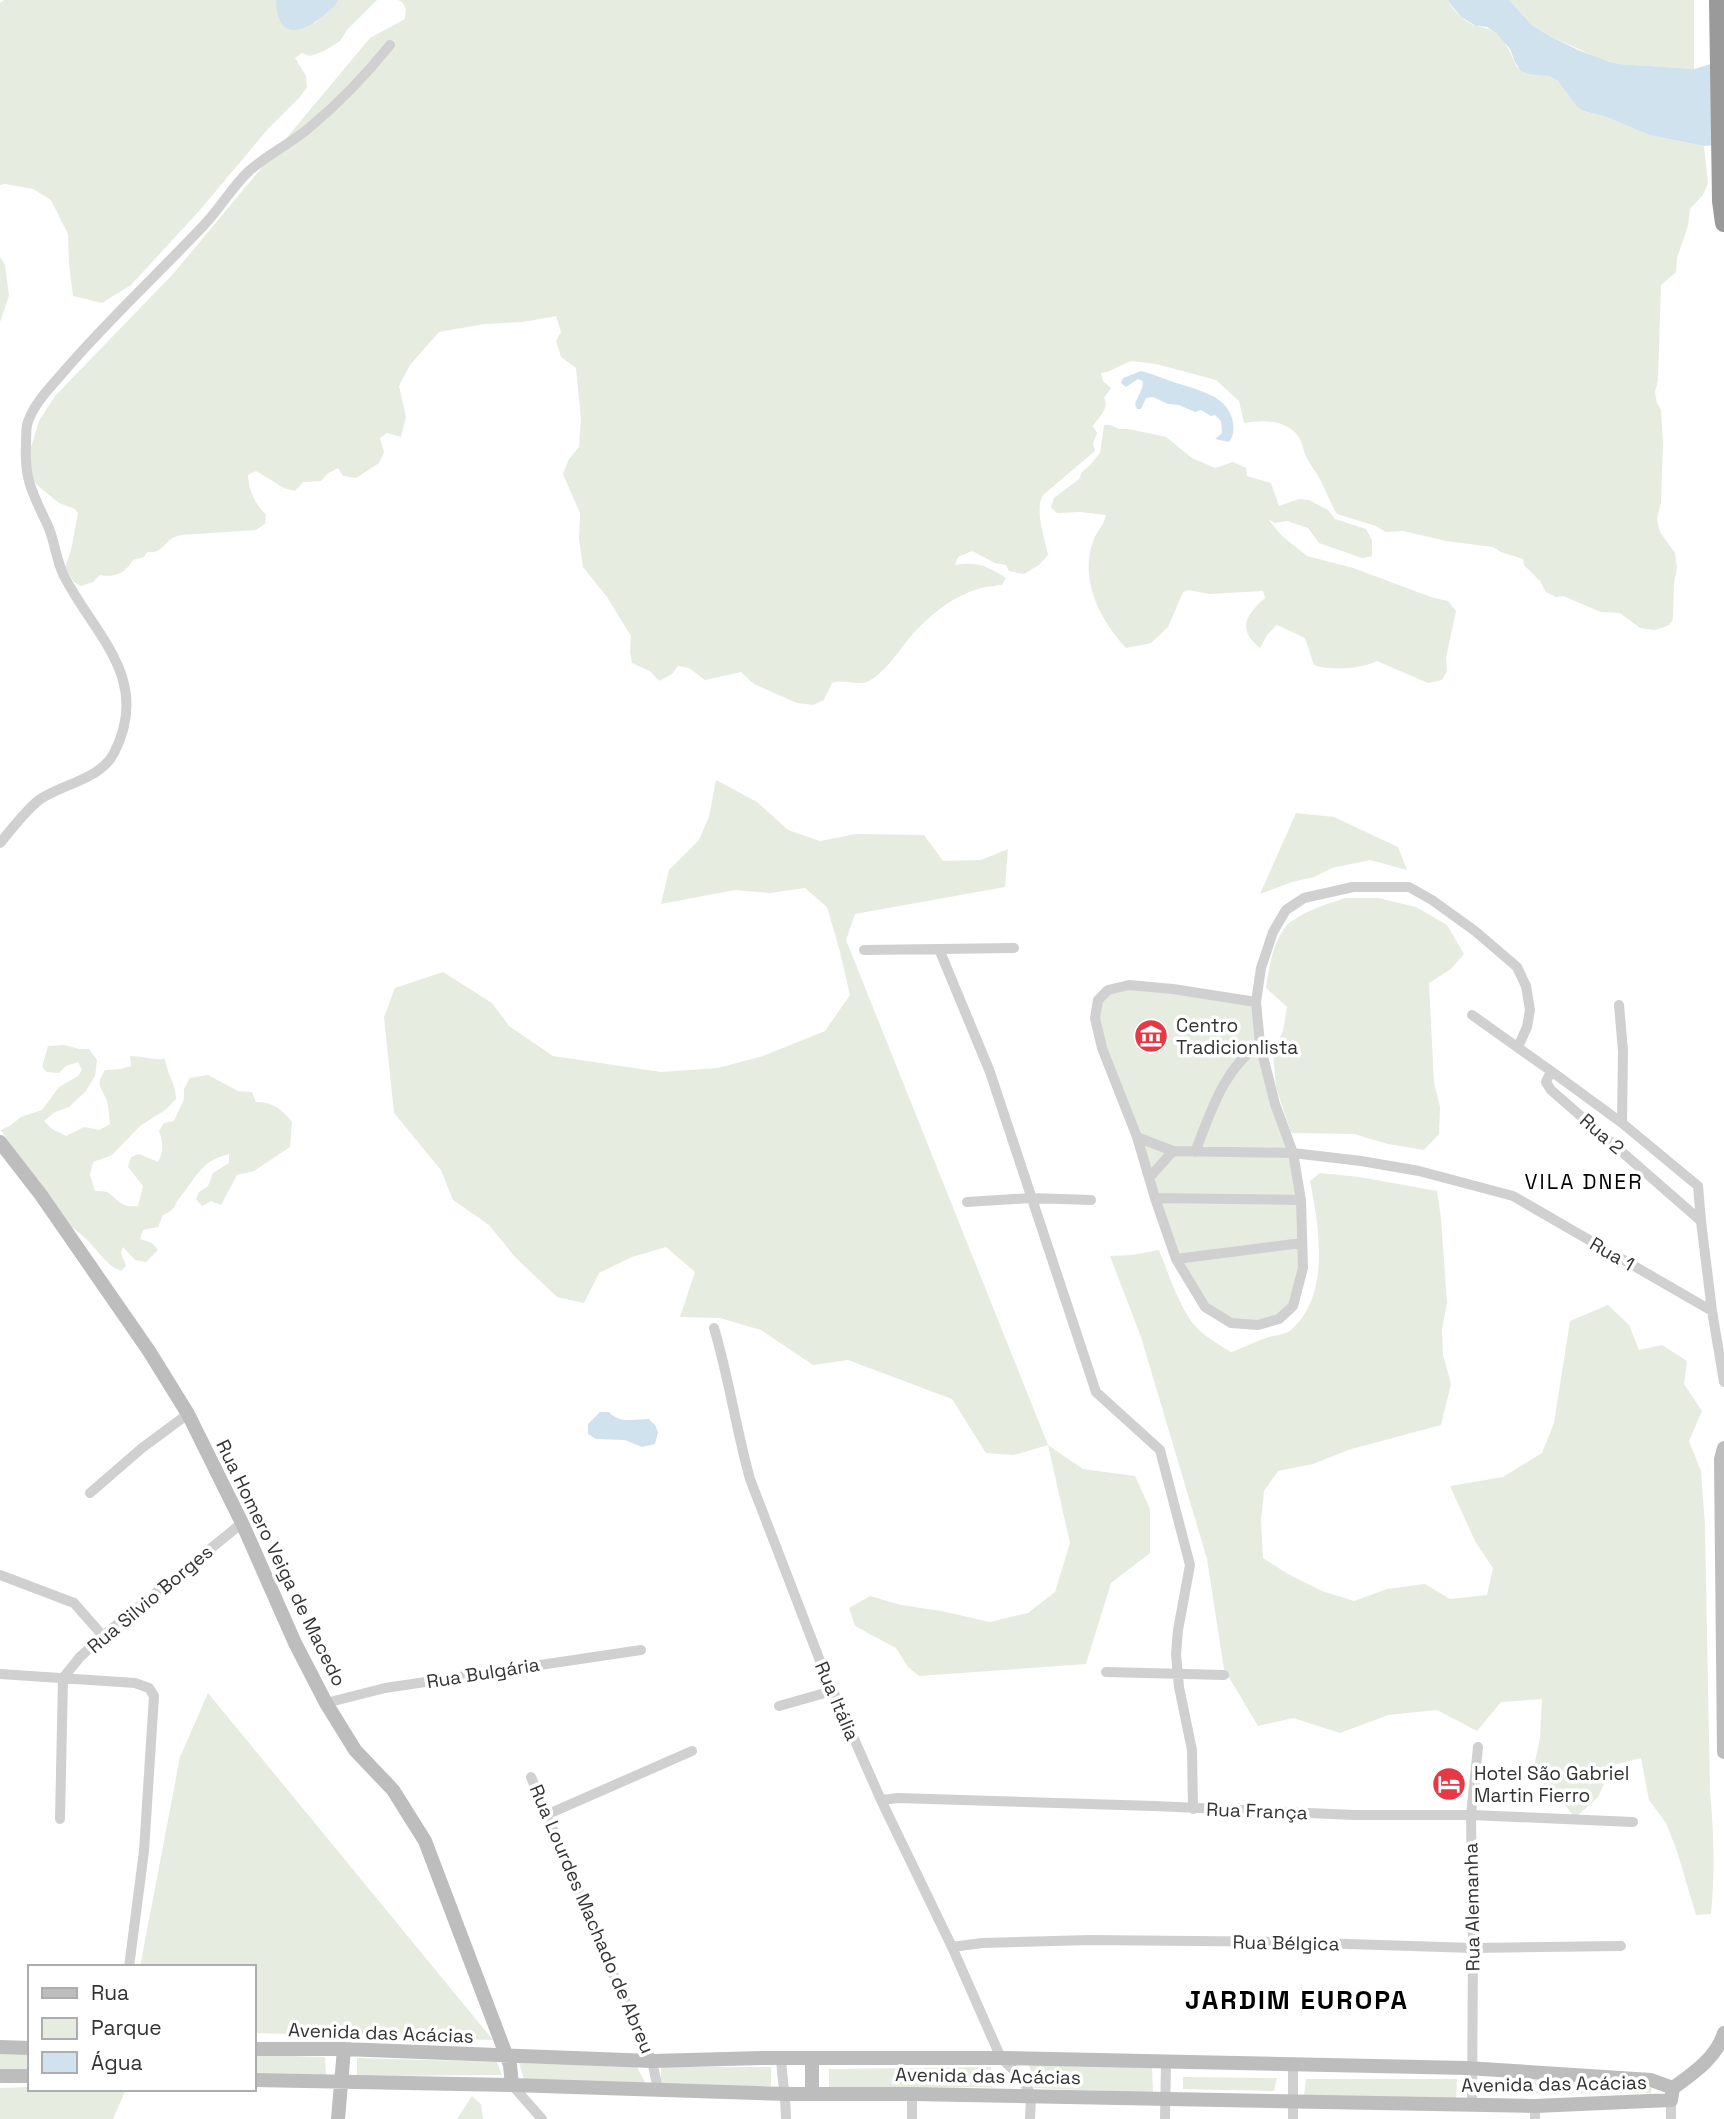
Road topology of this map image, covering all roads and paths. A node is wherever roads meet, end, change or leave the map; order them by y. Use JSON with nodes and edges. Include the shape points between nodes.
{"nodes":[{"id":1,"x":1718,"y":5,"type":"edge"},
{"id":2,"x":390,"y":45,"type":"dead end"},
{"id":3,"x":1724,"y":223,"type":"edge"},
{"id":4,"x":0,"y":844,"type":"edge"},
{"id":5,"x":1014,"y":948,"type":"dead end"},
{"id":6,"x":939,"y":949,"type":"junction"},
{"id":7,"x":864,"y":950,"type":"dead end"},
{"id":8,"x":1256,"y":1002,"type":"junction"},
{"id":9,"x":1619,"y":1005,"type":"dead end"},
{"id":10,"x":1472,"y":1015,"type":"dead end"},
{"id":11,"x":1260,"y":1044,"type":"junction"},
{"id":12,"x":1518,"y":1047,"type":"junction"},
{"id":13,"x":1551,"y":1071,"type":"junction"},
{"id":14,"x":1622,"y":1123,"type":"junction"},
{"id":15,"x":1137,"y":1138,"type":"junction"},
{"id":16,"x":0,"y":1142,"type":"edge"},
{"id":17,"x":1172,"y":1152,"type":"junction"},
{"id":18,"x":1195,"y":1152,"type":"junction"},
{"id":19,"x":1293,"y":1153,"type":"junction"},
{"id":20,"x":1149,"y":1178,"type":"junction"},
{"id":21,"x":1031,"y":1198,"type":"junction"},
{"id":22,"x":1155,"y":1198,"type":"junction"},
{"id":23,"x":1091,"y":1200,"type":"dead end"},
{"id":24,"x":1301,"y":1200,"type":"junction"},
{"id":25,"x":967,"y":1202,"type":"dead end"},
{"id":26,"x":1702,"y":1221,"type":"junction"},
{"id":27,"x":1302,"y":1243,"type":"junction"},
{"id":28,"x":1176,"y":1259,"type":"junction"},
{"id":29,"x":1712,"y":1311,"type":"junction"},
{"id":30,"x":715,"y":1328,"type":"dead end"},
{"id":31,"x":1724,"y":1382,"type":"edge"},
{"id":32,"x":188,"y":1414,"type":"junction"},
{"id":33,"x":1724,"y":1448,"type":"edge"},
{"id":34,"x":90,"y":1493,"type":"dead end"},
{"id":35,"x":242,"y":1523,"type":"junction"},
{"id":36,"x":0,"y":1575,"type":"edge"},
{"id":37,"x":103,"y":1636,"type":"junction"},
{"id":38,"x":640,"y":1650,"type":"dead end"},
{"id":39,"x":1106,"y":1672,"type":"dead end"},
{"id":40,"x":0,"y":1674,"type":"edge"},
{"id":41,"x":1178,"y":1674,"type":"junction"},
{"id":42,"x":1224,"y":1675,"type":"dead end"},
{"id":43,"x":63,"y":1678,"type":"junction"},
{"id":44,"x":832,"y":1691,"type":"junction"},
{"id":45,"x":327,"y":1703,"type":"junction"},
{"id":46,"x":779,"y":1706,"type":"dead end"},
{"id":47,"x":1478,"y":1747,"type":"dead end"},
{"id":48,"x":692,"y":1751,"type":"dead end"},
{"id":49,"x":1724,"y":1752,"type":"edge"},
{"id":50,"x":531,"y":1777,"type":"dead end"},
{"id":51,"x":881,"y":1800,"type":"junction"},
{"id":52,"x":1193,"y":1809,"type":"junction"},
{"id":53,"x":546,"y":1815,"type":"junction"},
{"id":54,"x":1471,"y":1815,"type":"junction"},
{"id":55,"x":60,"y":1819,"type":"dead end"},
{"id":56,"x":1633,"y":1822,"type":"dead end"},
{"id":57,"x":1621,"y":1946,"type":"dead end"},
{"id":58,"x":952,"y":1947,"type":"junction"},
{"id":59,"x":1473,"y":1948,"type":"junction"},
{"id":60,"x":129,"y":1965,"type":"edge"},
{"id":61,"x":1724,"y":2033,"type":"edge"},
{"id":62,"x":0,"y":2047,"type":"edge"},
{"id":63,"x":28,"y":2048,"type":"edge"},
{"id":64,"x":256,"y":2049,"type":"edge"},
{"id":65,"x":344,"y":2049,"type":"junction"},
{"id":66,"x":781,"y":2058,"type":"junction"},
{"id":67,"x":811,"y":2058,"type":"junction"},
{"id":68,"x":1002,"y":2059,"type":"junction"},
{"id":69,"x":508,"y":2061,"type":"junction"},
{"id":70,"x":652,"y":2061,"type":"junction"},
{"id":71,"x":1166,"y":2062,"type":"junction"},
{"id":72,"x":1293,"y":2064,"type":"junction"},
{"id":73,"x":1471,"y":2068,"type":"junction"},
{"id":74,"x":0,"y":2076,"type":"edge"},
{"id":75,"x":28,"y":2076,"type":"edge"},
{"id":76,"x":256,"y":2080,"type":"edge"},
{"id":77,"x":341,"y":2081,"type":"junction"},
{"id":78,"x":512,"y":2085,"type":"junction"},
{"id":79,"x":658,"y":2089,"type":"junction"},
{"id":80,"x":812,"y":2093,"type":"junction"},
{"id":81,"x":786,"y":2094,"type":"junction"},
{"id":82,"x":912,"y":2094,"type":"junction"},
{"id":83,"x":1672,"y":2094,"type":"junction"},
{"id":84,"x":1031,"y":2096,"type":"junction"},
{"id":85,"x":1165,"y":2100,"type":"junction"},
{"id":86,"x":1294,"y":2102,"type":"junction"},
{"id":87,"x":1472,"y":2105,"type":"junction"},
{"id":88,"x":1535,"y":2113,"type":"edge"},
{"id":89,"x":338,"y":2119,"type":"edge"},
{"id":90,"x":542,"y":2119,"type":"edge"},
{"id":91,"x":786,"y":2119,"type":"edge"},
{"id":92,"x":912,"y":2119,"type":"edge"},
{"id":93,"x":1030,"y":2119,"type":"edge"},
{"id":94,"x":1165,"y":2119,"type":"edge"},
{"id":95,"x":1293,"y":2119,"type":"edge"},
{"id":96,"x":1671,"y":2119,"type":"edge"}],
"edges":[{"from":1,"to":3,"type":"highway"},
{"from":2,"to":4,"type":"street","via":[[328,111],[246,174],[208,221],[38,401],[27,424],[27,481],[50,529],[65,578],[110,648],[127,701],[113,754],[102,766],[40,800]]},
{"from":5,"to":6,"type":"street"},
{"from":6,"to":7,"type":"street"},
{"from":6,"to":21,"type":"street","via":[[990,1072]]},
{"from":8,"to":11,"type":"street"},
{"from":8,"to":12,"type":"street","via":[[1261,968],[1286,909],[1304,898],[1353,887],[1409,887],[1475,931],[1517,967],[1530,1010]]},
{"from":8,"to":15,"type":"street","via":[[1129,985],[1108,990],[1098,1000],[1095,1018],[1102,1048]]},
{"from":9,"to":14,"type":"street"},
{"from":10,"to":12,"type":"street","name":"Rua 2"},
{"from":11,"to":18,"type":"street","via":[[1235,1065]]},
{"from":11,"to":19,"type":"street"},
{"from":12,"to":13,"type":"street","name":"Rua 2"},
{"from":13,"to":14,"type":"street","name":"Rua 2"},
{"from":13,"to":26,"type":"street","name":"Rua 2","via":[[1546,1082],[1551,1090]]},
{"from":14,"to":26,"type":"street","name":"Rua 2","via":[[1698,1186]]},
{"from":15,"to":17,"type":"street"},
{"from":15,"to":20,"type":"street"},
{"from":16,"to":32,"type":"street","name":"Rua Homero Veiga de Macedo","via":[[149,1351]]},
{"from":17,"to":18,"type":"street","name":"Rua 1"},
{"from":17,"to":20,"type":"street"},
{"from":18,"to":19,"type":"street","name":"Rua 1"},
{"from":19,"to":24,"type":"street"},
{"from":19,"to":29,"type":"street","name":"Rua 1","via":[[1419,1171],[1513,1196]]},
{"from":20,"to":22,"type":"street"},
{"from":21,"to":23,"type":"street"},
{"from":21,"to":25,"type":"street"},
{"from":21,"to":41,"type":"street","via":[[1096,1392],[1160,1450],[1190,1565],[1178,1630]]},
{"from":22,"to":24,"type":"street"},
{"from":22,"to":28,"type":"street"},
{"from":24,"to":27,"type":"street"},
{"from":26,"to":29,"type":"street","name":"Rua 2"},
{"from":27,"to":28,"type":"street"},
{"from":27,"to":28,"type":"street","via":[[1303,1268],[1293,1306],[1279,1319],[1258,1325],[1231,1323],[1205,1307]]},
{"from":29,"to":31,"type":"street","name":"Rua 2"},
{"from":30,"to":44,"type":"street","name":"Rua Itália","via":[[750,1479]]},
{"from":32,"to":34,"type":"street"},
{"from":32,"to":35,"type":"street","name":"Rua Homero Veiga de Macedo"},
{"from":33,"to":49,"type":"street"},
{"from":35,"to":37,"type":"street","name":"Rua Silvio Borges"},
{"from":35,"to":45,"type":"street","name":"Rua Homero Veiga de Macedo"},
{"from":36,"to":37,"type":"street","via":[[74,1603]]},
{"from":37,"to":43,"type":"street","name":"Rua Silvio Borges"},
{"from":38,"to":45,"type":"street","name":"Rua Bulgária","via":[[385,1688]]},
{"from":39,"to":41,"type":"street"},
{"from":40,"to":43,"type":"street"},
{"from":41,"to":42,"type":"street"},
{"from":41,"to":52,"type":"street","via":[[1192,1750]]},
{"from":43,"to":55,"type":"street"},
{"from":43,"to":60,"type":"street","via":[[144,1685],[154,1696],[144,1851]]},
{"from":44,"to":46,"type":"street"},
{"from":44,"to":51,"type":"street","name":"Rua Itália"},
{"from":45,"to":69,"type":"street","name":"Rua Homero Veiga de Macedo","via":[[355,1750],[393,1790],[425,1841]]},
{"from":47,"to":54,"type":"street","name":"Rua Alemanha"},
{"from":48,"to":53,"type":"street"},
{"from":50,"to":53,"type":"street","name":"Rua Lourdes Machado de Abreu"},
{"from":51,"to":52,"type":"street","name":"Rua França"},
{"from":51,"to":58,"type":"street","name":"Rua Itália"},
{"from":52,"to":54,"type":"street","name":"Rua França"},
{"from":53,"to":70,"type":"street","name":"Rua Lourdes Machado de Abreu"},
{"from":54,"to":56,"type":"street","name":"Rua França"},
{"from":54,"to":59,"type":"street","name":"Rua Alemanha"},
{"from":57,"to":59,"type":"street","name":"Rua Bélgica"},
{"from":58,"to":59,"type":"street","name":"Rua Bélgica","via":[[1090,1940]]},
{"from":58,"to":68,"type":"street","name":"Rua Itália"},
{"from":59,"to":73,"type":"street","name":"Rua Alemanha"},
{"from":61,"to":83,"type":"street","via":[[1720,2047]]},
{"from":62,"to":63,"type":"street"},
{"from":64,"to":65,"type":"street","name":"Avenida das Acácias"},
{"from":65,"to":69,"type":"street","name":"Avenida das Acácias"},
{"from":65,"to":77,"type":"street","name":"Avenida das Acácias"},
{"from":66,"to":67,"type":"street","name":"Avenida das Acácias"},
{"from":66,"to":70,"type":"street","name":"Avenida das Acácias"},
{"from":66,"to":81,"type":"street"},
{"from":67,"to":68,"type":"street","name":"Avenida das Acácias"},
{"from":67,"to":80,"type":"street"},
{"from":68,"to":71,"type":"street","name":"Avenida das Acácias"},
{"from":68,"to":84,"type":"street","name":"Rua Itália","via":[[1017,2072]]},
{"from":69,"to":70,"type":"street","name":"Avenida das Acácias"},
{"from":69,"to":78,"type":"street","name":"Rua Homero Veiga de Macedo"},
{"from":70,"to":79,"type":"street","name":"Rua Lourdes Machado de Abreu"},
{"from":71,"to":72,"type":"street","name":"Avenida das Acácias"},
{"from":71,"to":85,"type":"street"},
{"from":72,"to":73,"type":"street","name":"Avenida das Acácias"},
{"from":72,"to":86,"type":"street"},
{"from":73,"to":83,"type":"street","name":"Avenida das Acácias","via":[[1651,2080]]},
{"from":73,"to":87,"type":"street","name":"Rua Alemanha"},
{"from":74,"to":75,"type":"street"},
{"from":76,"to":77,"type":"street","name":"Avenida das Acácias"},
{"from":77,"to":78,"type":"street","name":"Avenida das Acácias"},
{"from":77,"to":89,"type":"street"},
{"from":78,"to":79,"type":"street","name":"Avenida das Acácias"},
{"from":78,"to":90,"type":"street"},
{"from":79,"to":81,"type":"street","name":"Avenida das Acácias"},
{"from":80,"to":81,"type":"street","name":"Avenida das Acácias"},
{"from":80,"to":82,"type":"street","name":"Avenida das Acácias"},
{"from":81,"to":91,"type":"street"},
{"from":82,"to":84,"type":"street","name":"Avenida das Acácias"},
{"from":82,"to":92,"type":"street"},
{"from":83,"to":88,"type":"street","name":"Avenida das Acácias"},
{"from":83,"to":96,"type":"street"},
{"from":84,"to":85,"type":"street","name":"Avenida das Acácias"},
{"from":84,"to":93,"type":"street"},
{"from":85,"to":86,"type":"street","name":"Avenida das Acácias"},
{"from":85,"to":94,"type":"street"},
{"from":86,"to":87,"type":"street","name":"Avenida das Acácias"},
{"from":86,"to":95,"type":"street"},
{"from":87,"to":88,"type":"street","name":"Avenida das Acácias"}]}
